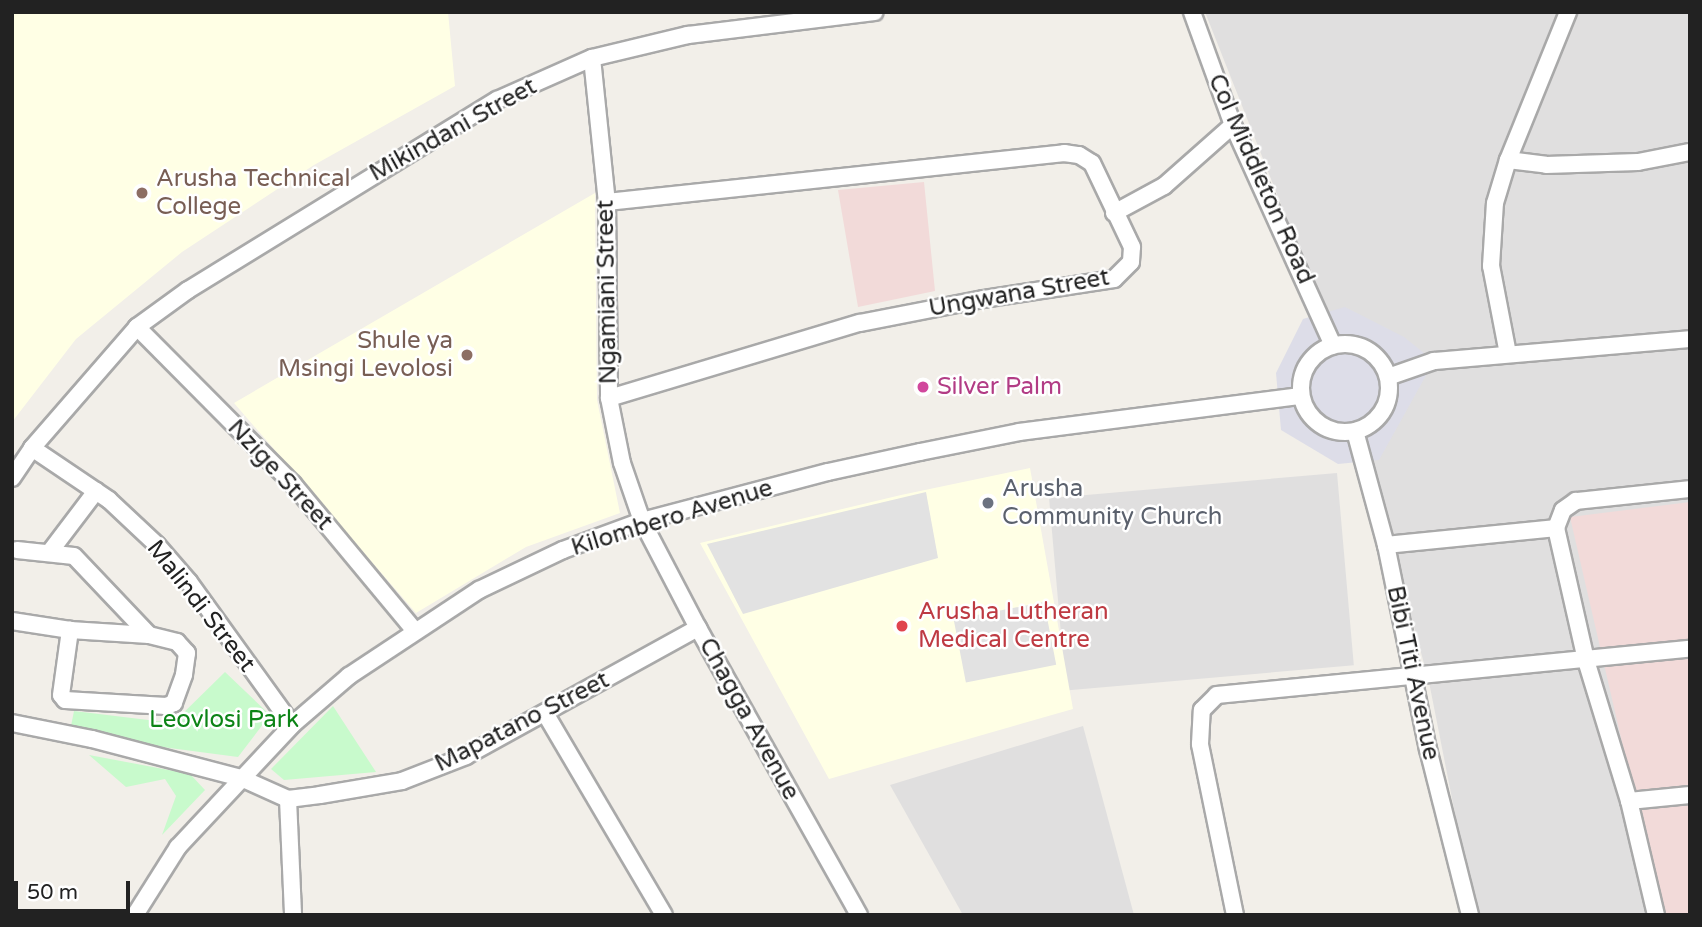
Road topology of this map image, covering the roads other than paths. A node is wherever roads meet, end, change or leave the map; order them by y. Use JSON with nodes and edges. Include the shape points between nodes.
{"nodes":[{"id":1,"x":874,"y":12,"type":"edge"},
{"id":2,"x":1192,"y":12,"type":"edge"},
{"id":3,"x":1568,"y":12,"type":"edge"},
{"id":4,"x":592,"y":58,"type":"junction"},
{"id":5,"x":1233,"y":125,"type":"junction"},
{"id":6,"x":1690,"y":152,"type":"edge"},
{"id":7,"x":1508,"y":160,"type":"junction"},
{"id":8,"x":607,"y":202,"type":"junction"},
{"id":9,"x":1114,"y":213,"type":"junction"},
{"id":10,"x":137,"y":327,"type":"junction"},
{"id":11,"x":1690,"y":338,"type":"edge"},
{"id":12,"x":1333,"y":345,"type":"junction"},
{"id":13,"x":1508,"y":354,"type":"junction"},
{"id":14,"x":1388,"y":377,"type":"junction"},
{"id":15,"x":1301,"y":396,"type":"junction"},
{"id":16,"x":609,"y":398,"type":"junction"},
{"id":17,"x":1355,"y":431,"type":"junction"},
{"id":18,"x":32,"y":448,"type":"junction"},
{"id":19,"x":12,"y":478,"type":"edge"},
{"id":20,"x":1690,"y":489,"type":"edge"},
{"id":21,"x":96,"y":491,"type":"junction"},
{"id":22,"x":642,"y":521,"type":"junction"},
{"id":23,"x":1556,"y":528,"type":"junction"},
{"id":24,"x":1386,"y":545,"type":"junction"},
{"id":25,"x":18,"y":550,"type":"dead end"},
{"id":26,"x":49,"y":553,"type":"junction"},
{"id":27,"x":12,"y":621,"type":"edge"},
{"id":28,"x":698,"y":628,"type":"junction"},
{"id":29,"x":70,"y":630,"type":"junction"},
{"id":30,"x":414,"y":631,"type":"junction"},
{"id":31,"x":149,"y":635,"type":"junction"},
{"id":32,"x":1690,"y":649,"type":"edge"},
{"id":33,"x":1586,"y":660,"type":"junction"},
{"id":34,"x":1414,"y":677,"type":"junction"},
{"id":35,"x":545,"y":713,"type":"junction"},
{"id":36,"x":12,"y":723,"type":"edge"},
{"id":37,"x":292,"y":725,"type":"junction"},
{"id":38,"x":241,"y":778,"type":"junction"},
{"id":39,"x":1690,"y":795,"type":"edge"},
{"id":40,"x":288,"y":799,"type":"junction"},
{"id":41,"x":1629,"y":801,"type":"junction"},
{"id":42,"x":135,"y":915,"type":"edge"},
{"id":43,"x":293,"y":915,"type":"edge"},
{"id":44,"x":664,"y":915,"type":"edge"},
{"id":45,"x":859,"y":915,"type":"edge"},
{"id":46,"x":1235,"y":915,"type":"edge"},
{"id":47,"x":1470,"y":915,"type":"edge"},
{"id":48,"x":1656,"y":915,"type":"edge"}],
"edges":[{"from":1,"to":4,"type":"street","name":"Mikindani Street","via":[[688,35]]},
{"from":2,"to":5,"type":"street","name":"Col Middleton Road"},
{"from":3,"to":7,"type":"street"},
{"from":4,"to":8,"type":"street","name":"Ngamiani Street"},
{"from":4,"to":10,"type":"street","name":"Mikindani Street","via":[[486,107],[188,290]]},
{"from":5,"to":9,"type":"street","via":[[1164,186]]},
{"from":5,"to":12,"type":"street","name":"Col Middleton Road"},
{"from":6,"to":7,"type":"street","via":[[1638,162],[1546,165]]},
{"from":7,"to":13,"type":"street","via":[[1491,231],[1491,266]]},
{"from":8,"to":9,"type":"street","name":"Ungwana Street","via":[[1064,153],[1092,163]]},
{"from":8,"to":16,"type":"street","name":"Ngamiani Street"},
{"from":9,"to":16,"type":"street","name":"Ungwana Street","via":[[1132,247],[1131,262],[1114,279],[859,323]]},
{"from":10,"to":18,"type":"street","name":"Mikindani Street"},
{"from":10,"to":30,"type":"street","name":"Nzige Street","via":[[293,484]]},
{"from":11,"to":13,"type":"street"},
{"from":12,"to":14,"type":"street","via":[[1368,349],[1381,361]]},
{"from":12,"to":15,"type":"street","via":[[1311,359]]},
{"from":13,"to":14,"type":"street","via":[[1434,361]]},
{"from":14,"to":17,"type":"street","via":[[1384,411]]},
{"from":15,"to":17,"type":"street","via":[[1321,425]]},
{"from":15,"to":22,"type":"street","name":"Kilombero Avenue","via":[[1019,432],[828,472]]},
{"from":16,"to":22,"type":"street","name":"Ngamiani Street","via":[[622,463]]},
{"from":17,"to":24,"type":"street","name":"Bibi Titi Avenue"},
{"from":18,"to":19,"type":"street","name":"Mikindani Street"},
{"from":18,"to":21,"type":"street","name":"Malindi Street"},
{"from":20,"to":23,"type":"street","via":[[1576,501],[1563,510]]},
{"from":21,"to":26,"type":"street"},
{"from":21,"to":37,"type":"street","name":"Malindi Street","via":[[133,520],[189,582]]},
{"from":22,"to":28,"type":"street","name":"Chagga Avenue"},
{"from":22,"to":30,"type":"street","name":"Kilombero Avenue","via":[[563,550],[479,590]]},
{"from":23,"to":24,"type":"street"},
{"from":23,"to":33,"type":"street"},
{"from":24,"to":34,"type":"street","name":"Bibi Titi Avenue"},
{"from":25,"to":26,"type":"street"},
{"from":26,"to":31,"type":"street","via":[[74,556]]},
{"from":27,"to":29,"type":"street"},
{"from":28,"to":35,"type":"street","name":"Mapatano Street"},
{"from":28,"to":45,"type":"street","name":"Chagga Avenue"},
{"from":29,"to":31,"type":"street"},
{"from":29,"to":31,"type":"street","via":[[61,695],[65,700],[166,706],[174,703],[187,653],[177,642]]},
{"from":30,"to":37,"type":"street","name":"Kilombero Avenue","via":[[349,676]]},
{"from":32,"to":33,"type":"street"},
{"from":33,"to":34,"type":"street"},
{"from":33,"to":41,"type":"street"},
{"from":34,"to":46,"type":"street","via":[[1217,695],[1202,710],[1200,744]]},
{"from":34,"to":47,"type":"street","name":"Bibi Titi Avenue"},
{"from":35,"to":40,"type":"street","name":"Mapatano Street","via":[[466,756],[402,781]]},
{"from":35,"to":44,"type":"street"},
{"from":36,"to":38,"type":"street"},
{"from":37,"to":38,"type":"street","name":"Kilombero Avenue"},
{"from":38,"to":40,"type":"street"},
{"from":38,"to":42,"type":"street","name":"Kilombero Avenue","via":[[178,847]]},
{"from":39,"to":41,"type":"street"},
{"from":40,"to":43,"type":"street"},
{"from":41,"to":48,"type":"street"}]}
